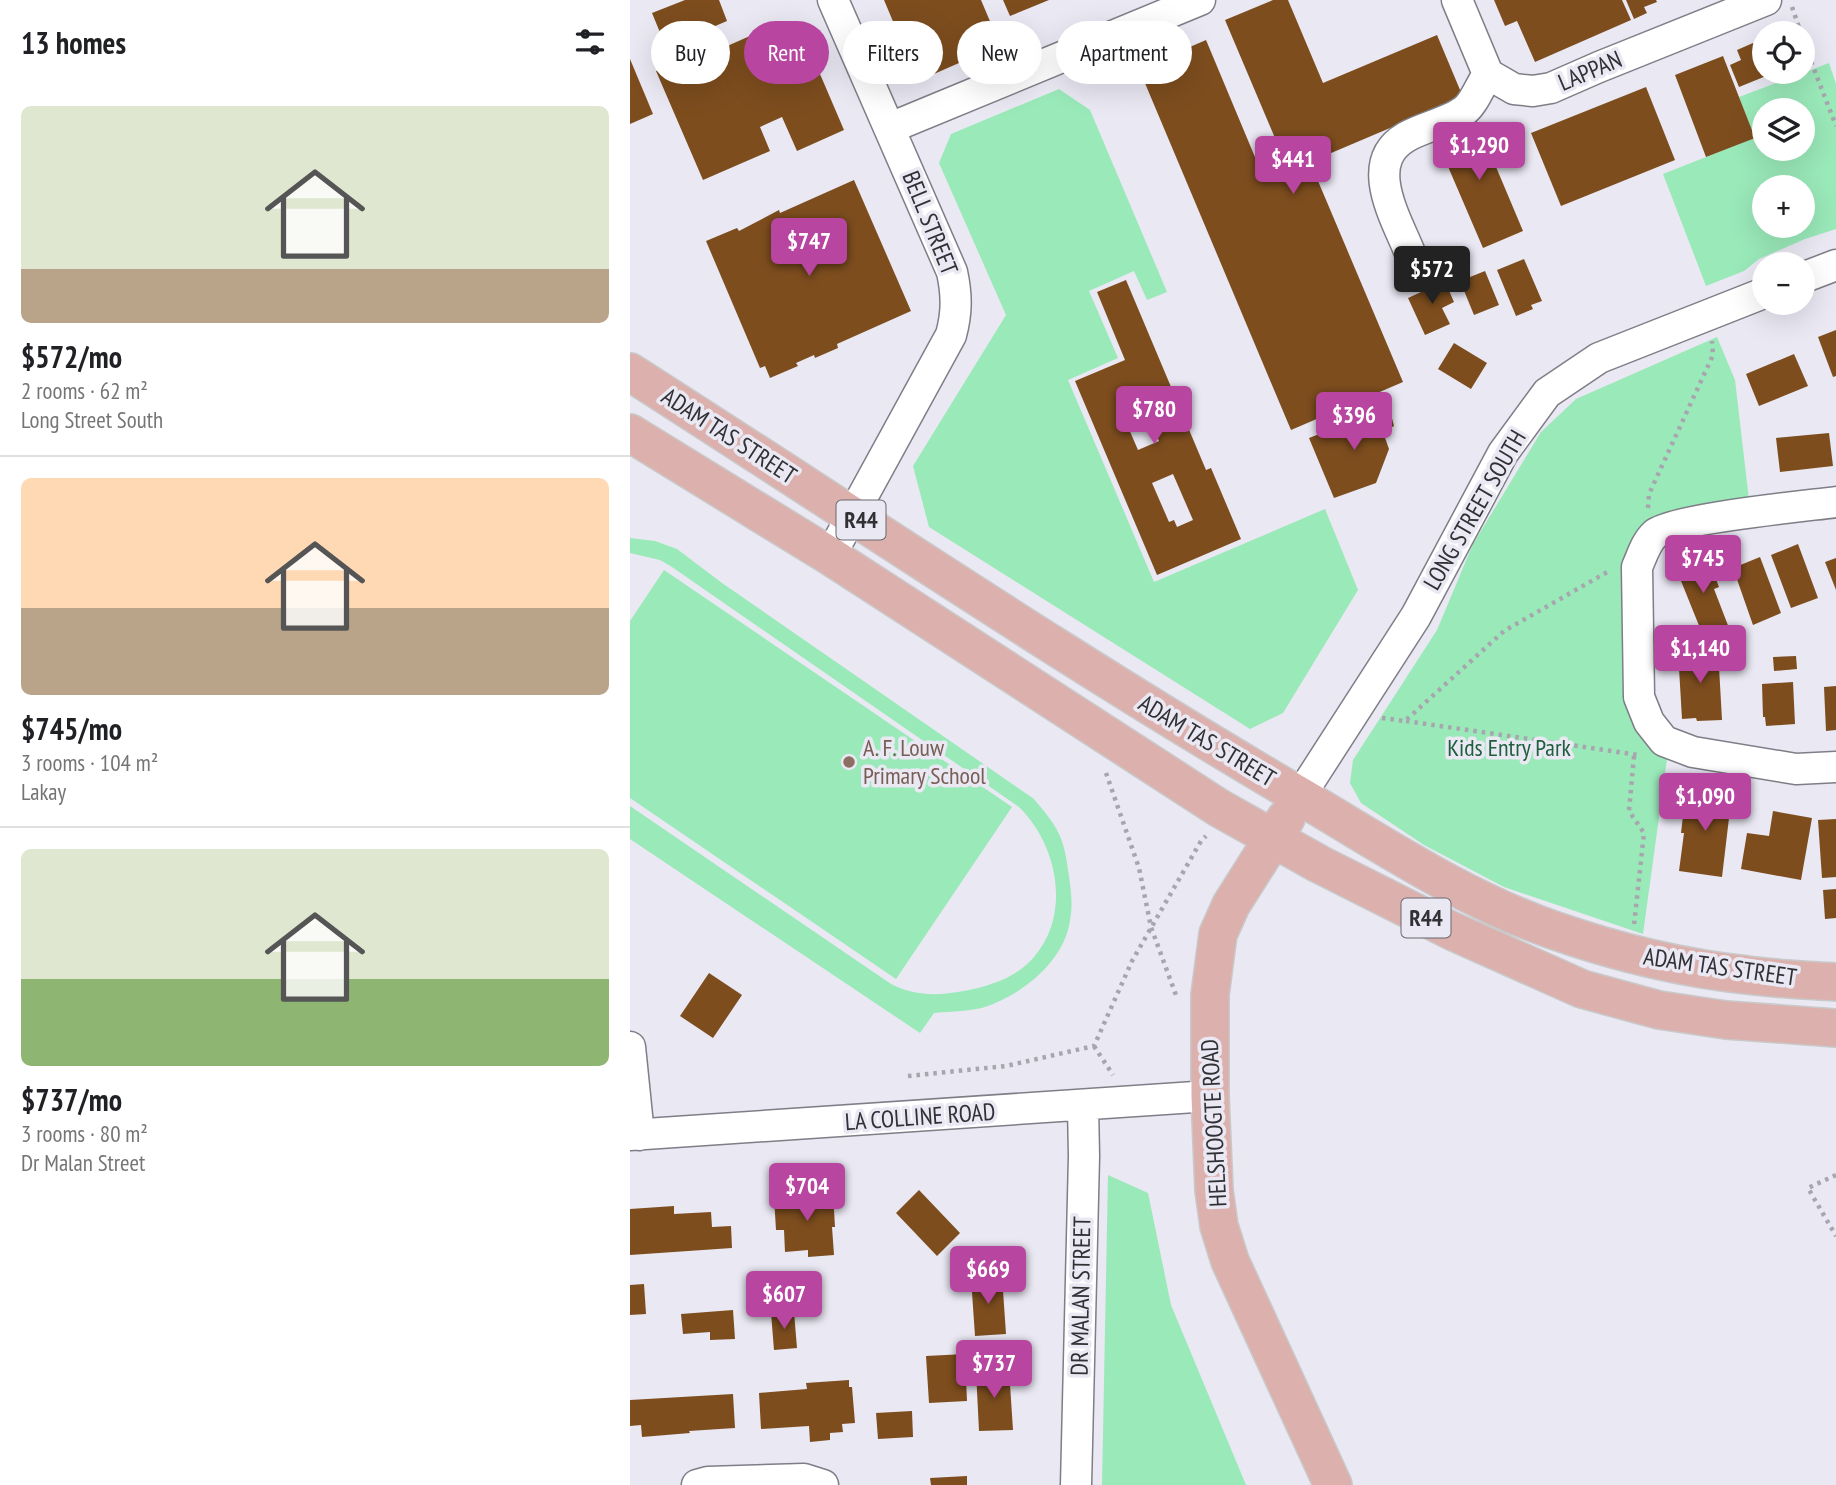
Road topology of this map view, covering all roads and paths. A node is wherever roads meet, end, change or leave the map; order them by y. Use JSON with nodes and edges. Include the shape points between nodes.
{"nodes":[{"id":1,"x":833,"y":0,"type":"edge"},
{"id":2,"x":1200,"y":0,"type":"edge"},
{"id":3,"x":1457,"y":0,"type":"edge"},
{"id":4,"x":1766,"y":0,"type":"edge"},
{"id":5,"x":1789,"y":0,"type":"edge"},
{"id":6,"x":1797,"y":21,"type":"edge"},
{"id":7,"x":1815,"y":71,"type":"edge"},
{"id":8,"x":1488,"y":74,"type":"junction"},
{"id":9,"x":1836,"y":125,"type":"edge"},
{"id":10,"x":890,"y":128,"type":"junction"},
{"id":11,"x":1409,"y":253,"type":"dead end"},
{"id":12,"x":1836,"y":265,"type":"edge"},
{"id":13,"x":1815,"y":273,"type":"edge"},
{"id":14,"x":1752,"y":298,"type":"edge"},
{"id":15,"x":1711,"y":334,"type":"dead end"},
{"id":16,"x":630,"y":372,"type":"edge"},
{"id":17,"x":630,"y":433,"type":"edge"},
{"id":18,"x":1836,"y":502,"type":"edge"},
{"id":19,"x":854,"y":515,"type":"junction"},
{"id":20,"x":1650,"y":519,"type":"dead end"},
{"id":21,"x":830,"y":556,"type":"junction"},
{"id":22,"x":1611,"y":570,"type":"dead end"},
{"id":23,"x":1374,"y":717,"type":"dead end"},
{"id":24,"x":1405,"y":721,"type":"junction"},
{"id":25,"x":1645,"y":755,"type":"dead end"},
{"id":26,"x":1634,"y":756,"type":"junction"},
{"id":27,"x":1102,"y":762,"type":"dead end"},
{"id":28,"x":1836,"y":767,"type":"edge"},
{"id":29,"x":1300,"y":796,"type":"junction"},
{"id":30,"x":1210,"y":833,"type":"dead end"},
{"id":31,"x":1274,"y":838,"type":"junction"},
{"id":32,"x":1151,"y":927,"type":"junction"},
{"id":33,"x":1632,"y":934,"type":"dead end"},
{"id":34,"x":1836,"y":982,"type":"edge"},
{"id":35,"x":1177,"y":999,"type":"dead end"},
{"id":36,"x":1836,"y":1028,"type":"edge"},
{"id":37,"x":1094,"y":1046,"type":"junction"},
{"id":38,"x":630,"y":1047,"type":"edge"},
{"id":39,"x":908,"y":1076,"type":"dead end"},
{"id":40,"x":1117,"y":1082,"type":"dead end"},
{"id":41,"x":1210,"y":1096,"type":"junction"},
{"id":42,"x":1083,"y":1106,"type":"junction"},
{"id":43,"x":635,"y":1135,"type":"edge"},
{"id":44,"x":1836,"y":1175,"type":"edge"},
{"id":45,"x":1836,"y":1236,"type":"edge"},
{"id":46,"x":697,"y":1485,"type":"edge"},
{"id":47,"x":823,"y":1485,"type":"edge"},
{"id":48,"x":1076,"y":1485,"type":"edge"},
{"id":49,"x":1333,"y":1485,"type":"edge"}],
"edges":[{"from":1,"to":10,"type":"street","name":"BELL STREET"},
{"from":2,"to":10,"type":"street"},
{"from":3,"to":8,"type":"street"},
{"from":4,"to":8,"type":"street","name":"LAPPAN","via":[[1551,88],[1514,89]]},
{"from":5,"to":6,"type":"path"},
{"from":7,"to":9,"type":"path"},
{"from":8,"to":11,"type":"street","via":[[1466,110],[1406,137],[1388,155],[1383,176],[1386,193]]},
{"from":10,"to":19,"type":"street","name":"BELL STREET","via":[[953,272],[956,315],[951,335]]},
{"from":12,"to":13,"type":"street"},
{"from":14,"to":29,"type":"street","name":"LONG STREET SOUTH","via":[[1599,358],[1547,393],[1503,453],[1416,616]]},
{"from":15,"to":20,"type":"path","via":[[1713,355],[1649,494]]},
{"from":16,"to":19,"type":"main road","name":"ADAM TAS STREET","number":"R44"},
{"from":17,"to":21,"type":"main road","name":"ADAM TAS STREET","number":"R44"},
{"from":18,"to":28,"type":"street","via":[[1690,522],[1656,532],[1637,567],[1639,697],[1649,722],[1664,741],[1693,752],[1796,769]]},
{"from":19,"to":21,"type":"street","name":"BELL STREET"},
{"from":19,"to":29,"type":"main road","name":"ADAM TAS STREET","number":"R44","via":[[1091,670]]},
{"from":21,"to":31,"type":"main road","name":"ADAM TAS STREET","number":"R44","via":[[1219,808]]},
{"from":22,"to":24,"type":"path","via":[[1504,631]]},
{"from":23,"to":24,"type":"path"},
{"from":24,"to":26,"type":"path"},
{"from":25,"to":26,"type":"path"},
{"from":26,"to":33,"type":"path","via":[[1629,811],[1644,833]]},
{"from":27,"to":32,"type":"path","via":[[1139,868]]},
{"from":29,"to":31,"type":"main road","name":"HELSHOOGTE ROAD"},
{"from":29,"to":34,"type":"main road","name":"ADAM TAS STREET","number":"R44","via":[[1473,897],[1551,929],[1634,955],[1692,967]]},
{"from":30,"to":32,"type":"path"},
{"from":31,"to":36,"type":"main road","name":"ADAM TAS STREET","number":"R44","via":[[1452,931],[1581,989],[1659,1010]]},
{"from":31,"to":41,"type":"main road","name":"HELSHOOGTE ROAD","via":[[1218,934],[1210,995]]},
{"from":32,"to":35,"type":"path"},
{"from":32,"to":37,"type":"path"},
{"from":37,"to":39,"type":"path","via":[[1006,1066]]},
{"from":37,"to":40,"type":"path"},
{"from":38,"to":43,"type":"street"},
{"from":41,"to":42,"type":"street","name":"LA COLLINE ROAD"},
{"from":41,"to":49,"type":"main road","name":"HELSHOOGTE ROAD","via":[[1214,1190],[1230,1261]]},
{"from":42,"to":43,"type":"street","name":"LA COLLINE ROAD"},
{"from":42,"to":48,"type":"street","name":"DR MALAN STREET"},
{"from":44,"to":45,"type":"path","via":[[1808,1188]]},
{"from":46,"to":47,"type":"street","via":[[804,1479]]}]}
